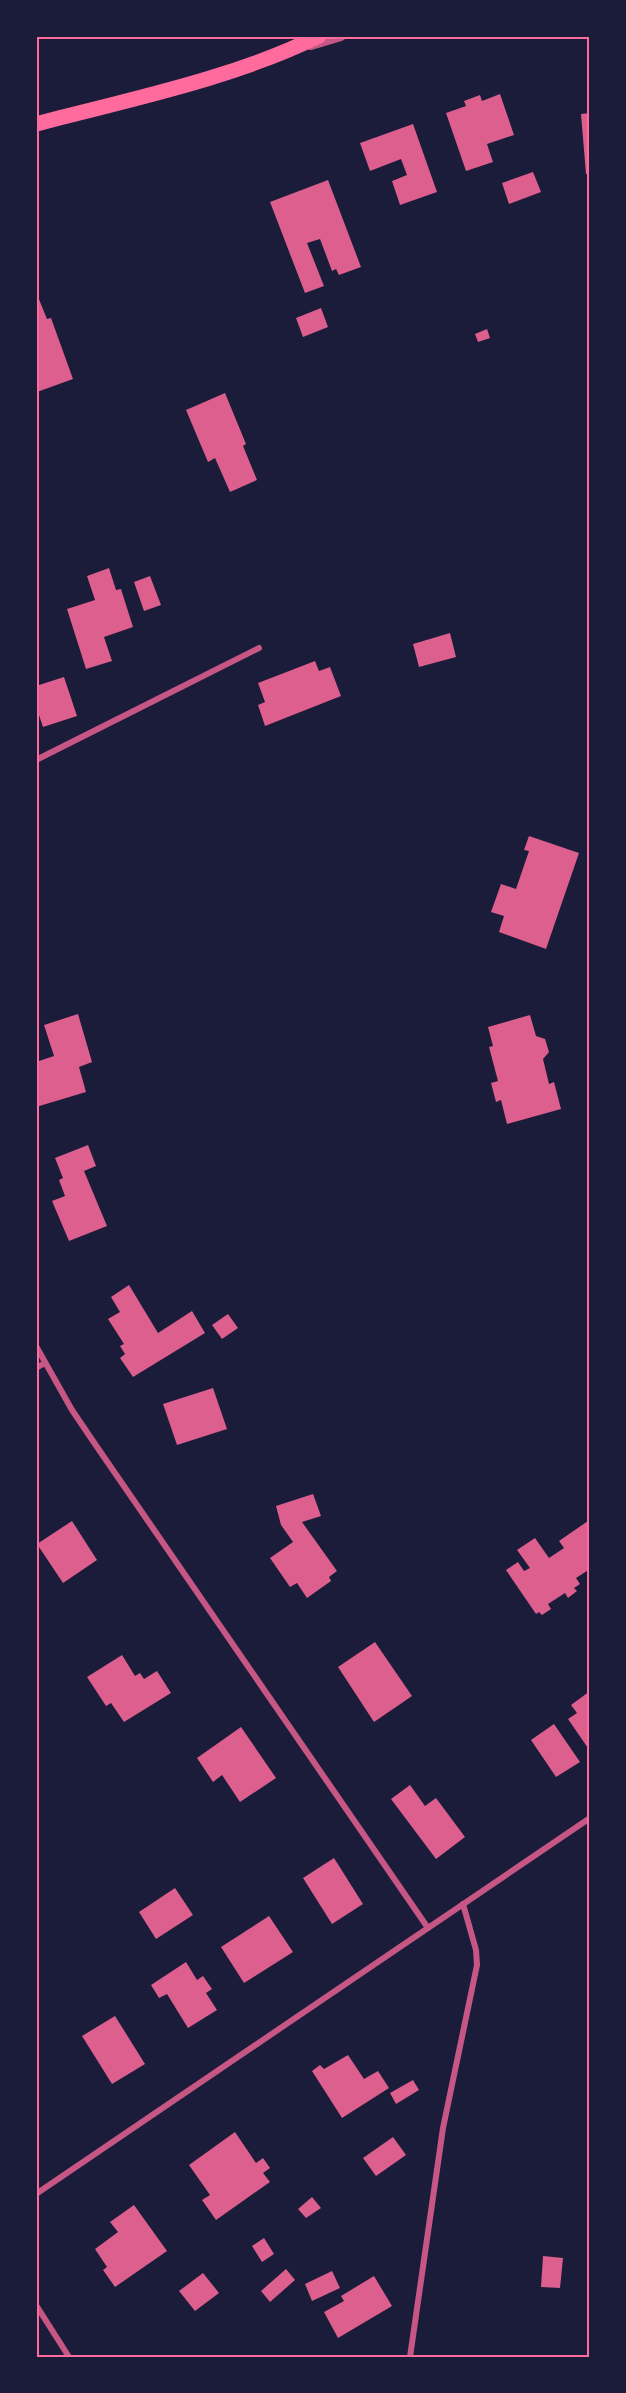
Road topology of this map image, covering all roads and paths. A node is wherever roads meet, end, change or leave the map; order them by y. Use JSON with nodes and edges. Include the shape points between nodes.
{"nodes":[{"id":1,"x":319,"y":36,"type":"edge"},
{"id":2,"x":341,"y":36,"type":"edge"},
{"id":3,"x":264,"y":59,"type":"junction"},
{"id":4,"x":36,"y":124,"type":"edge"},
{"id":5,"x":259,"y":648,"type":"dead end"},
{"id":6,"x":36,"y":760,"type":"edge"},
{"id":7,"x":36,"y":1346,"type":"edge"},
{"id":8,"x":45,"y":1363,"type":"junction"},
{"id":9,"x":36,"y":1368,"type":"edge"},
{"id":10,"x":590,"y":1818,"type":"edge"},
{"id":11,"x":463,"y":1904,"type":"junction"},
{"id":12,"x":428,"y":1928,"type":"junction"},
{"id":13,"x":36,"y":2194,"type":"edge"},
{"id":14,"x":36,"y":2305,"type":"edge"},
{"id":15,"x":69,"y":2357,"type":"edge"},
{"id":16,"x":410,"y":2357,"type":"edge"}],
"edges":[{"from":1,"to":3,"type":"main road"},
{"from":2,"to":3,"type":"street"},
{"from":3,"to":4,"type":"main road"},
{"from":5,"to":6,"type":"street"},
{"from":7,"to":8,"type":"street"},
{"from":8,"to":9,"type":"street"},
{"from":8,"to":12,"type":"street","via":[[72,1410]]},
{"from":10,"to":11,"type":"street"},
{"from":11,"to":12,"type":"street"},
{"from":11,"to":16,"type":"street","via":[[477,1965],[443,2128]]},
{"from":12,"to":13,"type":"street"},
{"from":14,"to":15,"type":"street"}]}
